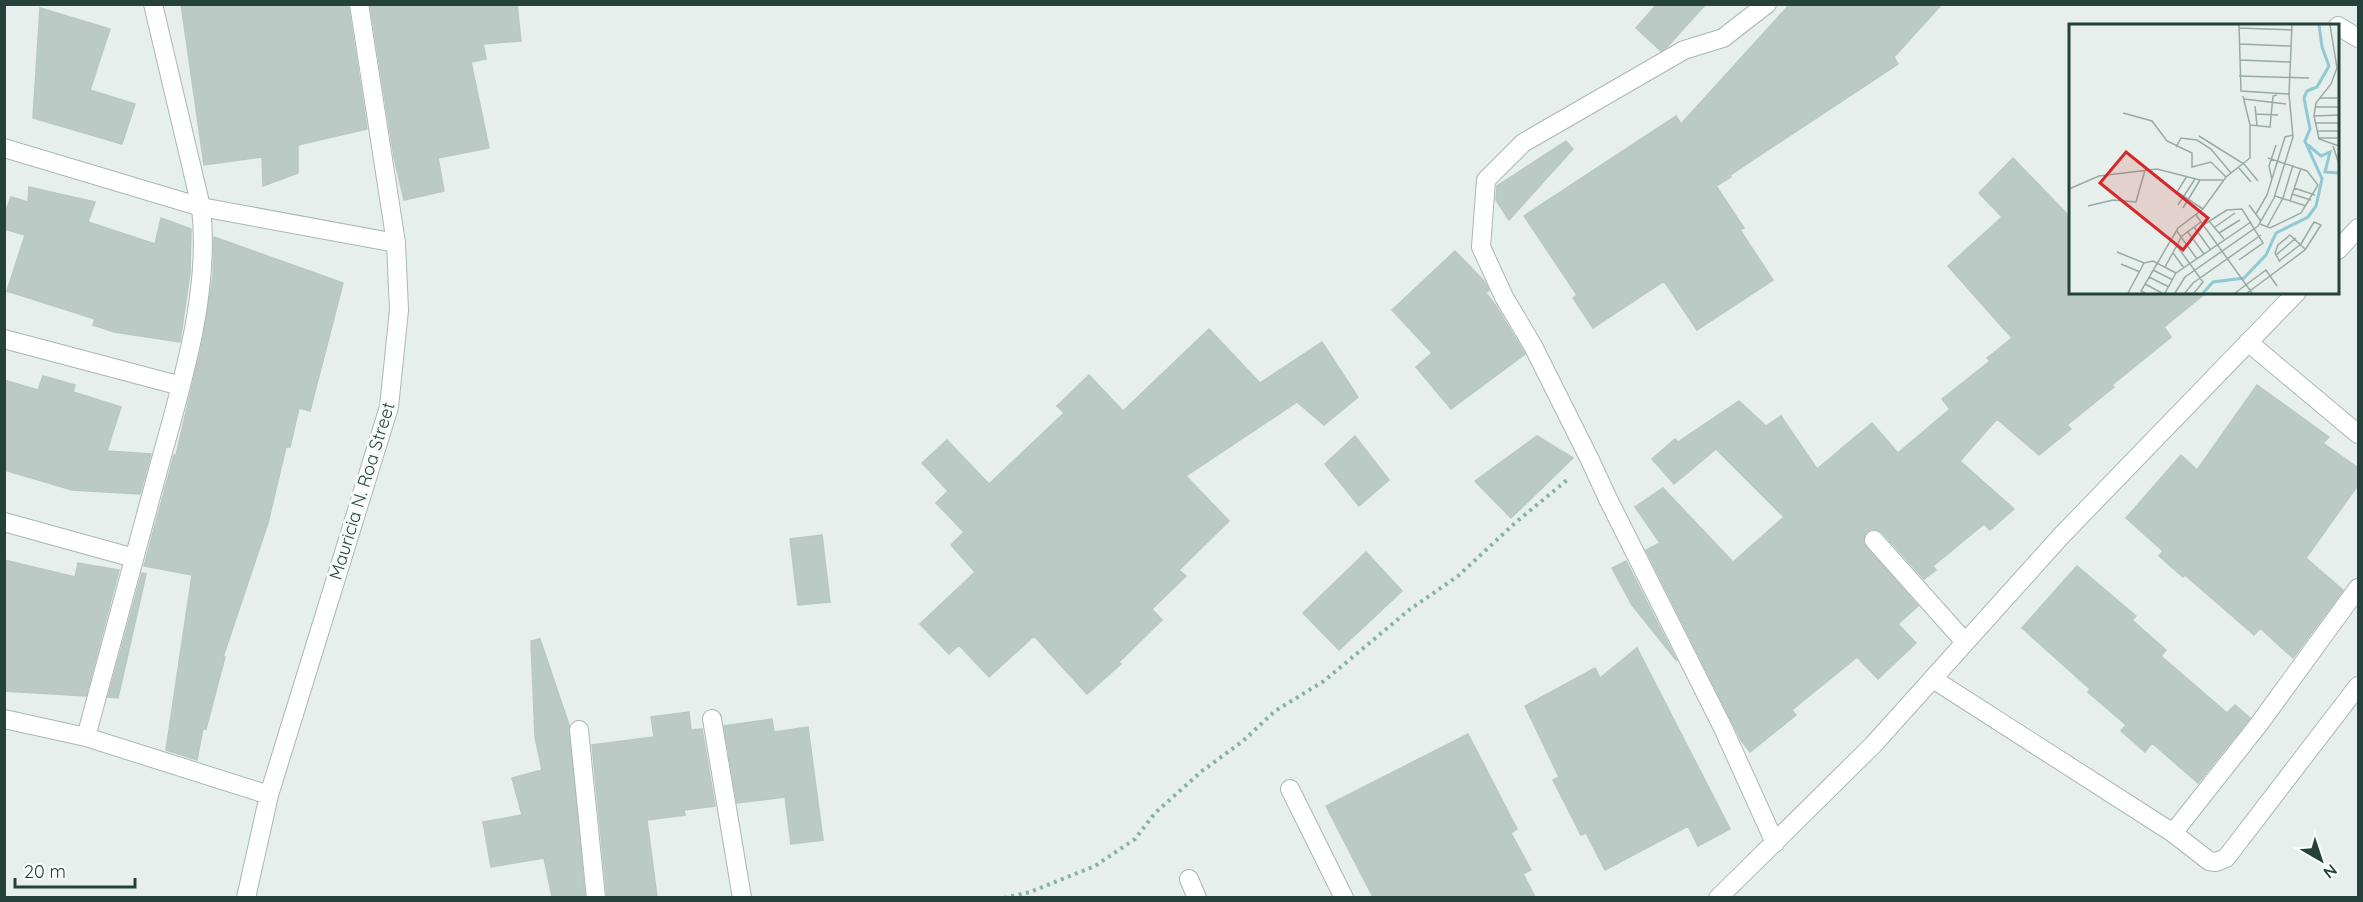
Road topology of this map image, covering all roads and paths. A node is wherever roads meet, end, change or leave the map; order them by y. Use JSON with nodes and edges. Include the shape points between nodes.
{"nodes":[{"id":1,"x":153,"y":4,"type":"edge"},
{"id":2,"x":359,"y":4,"type":"edge"},
{"id":3,"x":1767,"y":4,"type":"edge"},
{"id":4,"x":2339,"y":27,"type":"edge"},
{"id":5,"x":2358,"y":38,"type":"edge"},
{"id":6,"x":4,"y":148,"type":"edge"},
{"id":7,"x":201,"y":207,"type":"junction"},
{"id":8,"x":2358,"y":228,"type":"edge"},
{"id":9,"x":396,"y":243,"type":"junction"},
{"id":10,"x":2339,"y":248,"type":"edge"},
{"id":11,"x":2295,"y":294,"type":"edge"},
{"id":12,"x":4,"y":339,"type":"edge"},
{"id":13,"x":2248,"y":342,"type":"junction"},
{"id":14,"x":181,"y":386,"type":"junction"},
{"id":15,"x":2358,"y":434,"type":"edge"},
{"id":16,"x":1590,"y":460,"type":"junction"},
{"id":17,"x":4,"y":522,"type":"edge"},
{"id":18,"x":1874,"y":540,"type":"dead end"},
{"id":19,"x":134,"y":558,"type":"junction"},
{"id":20,"x":2358,"y":588,"type":"edge"},
{"id":21,"x":1965,"y":642,"type":"junction"},
{"id":22,"x":1933,"y":679,"type":"junction"},
{"id":23,"x":2358,"y":686,"type":"edge"},
{"id":24,"x":4,"y":719,"type":"edge"},
{"id":25,"x":712,"y":719,"type":"dead end"},
{"id":26,"x":579,"y":730,"type":"dead end"},
{"id":27,"x":86,"y":737,"type":"junction"},
{"id":28,"x":1290,"y":789,"type":"dead end"},
{"id":29,"x":269,"y":795,"type":"junction"},
{"id":30,"x":2173,"y":833,"type":"junction"},
{"id":31,"x":1775,"y":843,"type":"junction"},
{"id":32,"x":1189,"y":879,"type":"dead end"},
{"id":33,"x":246,"y":897,"type":"edge"},
{"id":34,"x":596,"y":897,"type":"edge"},
{"id":35,"x":742,"y":897,"type":"edge"},
{"id":36,"x":1004,"y":897,"type":"edge"},
{"id":37,"x":1197,"y":897,"type":"edge"},
{"id":38,"x":1344,"y":897,"type":"edge"},
{"id":39,"x":1718,"y":897,"type":"edge"}],
"edges":[{"from":1,"to":7,"type":"street"},
{"from":2,"to":9,"type":"street","name":"Mauricia N. Roa Street"},
{"from":3,"to":16,"type":"street","via":[[1724,38],[1684,50],[1523,143],[1486,180],[1481,247]]},
{"from":4,"to":5,"type":"street"},
{"from":6,"to":7,"type":"street"},
{"from":7,"to":9,"type":"street"},
{"from":7,"to":14,"type":"street","via":[[205,235],[202,282]]},
{"from":8,"to":10,"type":"street"},
{"from":9,"to":29,"type":"street","name":"Mauricia N. Roa Street","via":[[399,310],[389,407]]},
{"from":11,"to":13,"type":"street"},
{"from":12,"to":14,"type":"street"},
{"from":13,"to":15,"type":"street"},
{"from":13,"to":21,"type":"street"},
{"from":14,"to":19,"type":"street"},
{"from":16,"to":31,"type":"street","via":[[1723,728]]},
{"from":16,"to":36,"type":"path","via":[[1458,576],[1409,610],[1324,681],[1275,711],[1244,741],[1202,771],[1155,813],[1135,839],[1095,866],[1030,892]]},
{"from":17,"to":19,"type":"street"},
{"from":18,"to":21,"type":"street"},
{"from":19,"to":27,"type":"street"},
{"from":20,"to":30,"type":"street"},
{"from":21,"to":22,"type":"street"},
{"from":22,"to":30,"type":"street"},
{"from":22,"to":31,"type":"street"},
{"from":23,"to":30,"type":"street","via":[[2226,858],[2209,861]]},
{"from":24,"to":27,"type":"street"},
{"from":25,"to":35,"type":"street"},
{"from":26,"to":34,"type":"street"},
{"from":27,"to":29,"type":"street"},
{"from":28,"to":38,"type":"street"},
{"from":29,"to":33,"type":"street","name":"Mauricia N. Roa Street"},
{"from":31,"to":39,"type":"street"},
{"from":32,"to":37,"type":"street"}]}
